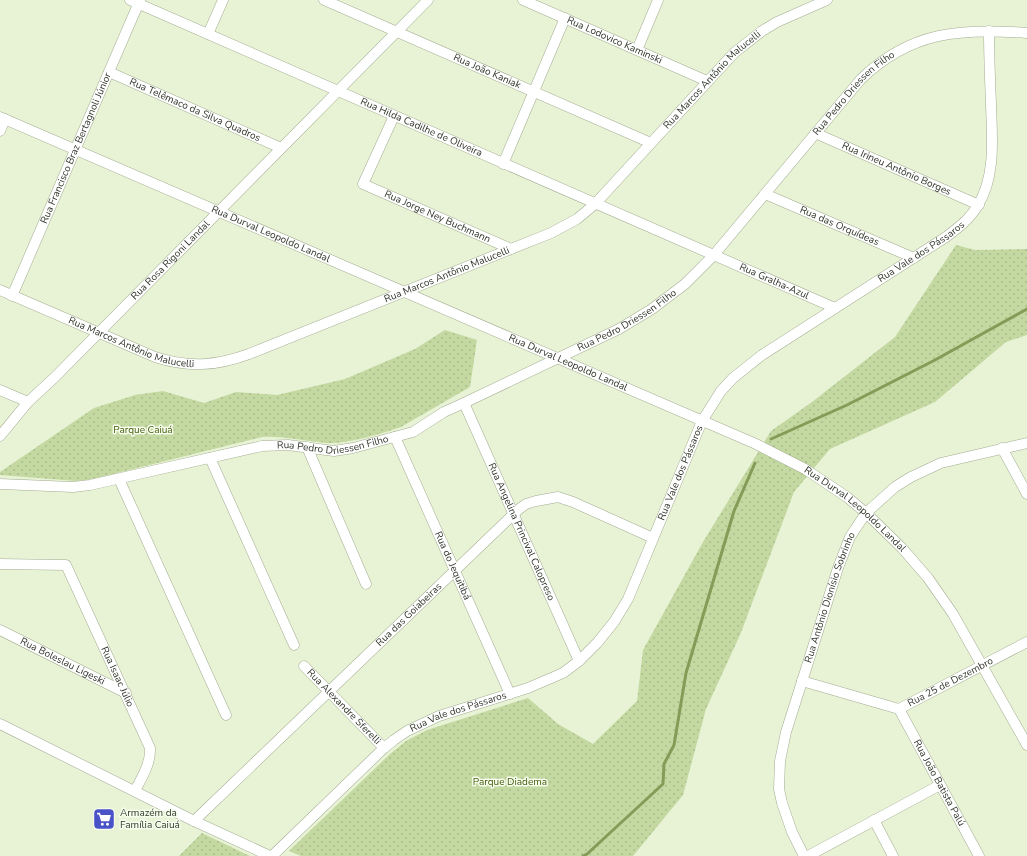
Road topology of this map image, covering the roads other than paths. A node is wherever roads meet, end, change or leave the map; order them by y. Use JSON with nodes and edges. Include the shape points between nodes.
{"nodes":[{"id":1,"x":223,"y":0,"type":"edge"},
{"id":2,"x":324,"y":0,"type":"edge"},
{"id":3,"x":428,"y":0,"type":"edge"},
{"id":4,"x":523,"y":0,"type":"edge"},
{"id":5,"x":658,"y":0,"type":"edge"},
{"id":6,"x":827,"y":0,"type":"edge"},
{"id":7,"x":136,"y":1,"type":"edge"},
{"id":8,"x":565,"y":18,"type":"junction"},
{"id":9,"x":397,"y":31,"type":"junction"},
{"id":10,"x":989,"y":31,"type":"junction"},
{"id":11,"x":1027,"y":33,"type":"edge"},
{"id":12,"x":208,"y":34,"type":"junction"},
{"id":13,"x":637,"y":50,"type":"junction"},
{"id":14,"x":109,"y":72,"type":"junction"},
{"id":15,"x":707,"y":81,"type":"junction"},
{"id":16,"x":337,"y":91,"type":"junction"},
{"id":17,"x":534,"y":91,"type":"junction"},
{"id":18,"x":394,"y":116,"type":"junction"},
{"id":19,"x":3,"y":118,"type":"edge"},
{"id":20,"x":0,"y":131,"type":"edge"},
{"id":21,"x":815,"y":133,"type":"junction"},
{"id":22,"x":651,"y":143,"type":"junction"},
{"id":23,"x":281,"y":148,"type":"junction"},
{"id":24,"x":75,"y":150,"type":"junction"},
{"id":25,"x":503,"y":164,"type":"junction"},
{"id":26,"x":765,"y":194,"type":"junction"},
{"id":27,"x":595,"y":204,"type":"junction"},
{"id":28,"x":979,"y":205,"type":"junction"},
{"id":29,"x":218,"y":211,"type":"junction"},
{"id":30,"x":511,"y":249,"type":"junction"},
{"id":31,"x":713,"y":256,"type":"junction"},
{"id":32,"x":914,"y":258,"type":"junction"},
{"id":33,"x":0,"y":290,"type":"edge"},
{"id":34,"x":404,"y":292,"type":"junction"},
{"id":35,"x":12,"y":296,"type":"junction"},
{"id":36,"x":835,"y":308,"type":"junction"},
{"id":37,"x":98,"y":333,"type":"junction"},
{"id":38,"x":557,"y":358,"type":"junction"},
{"id":39,"x":0,"y":390,"type":"edge"},
{"id":40,"x":28,"y":402,"type":"junction"},
{"id":41,"x":464,"y":403,"type":"junction"},
{"id":42,"x":702,"y":421,"type":"junction"},
{"id":43,"x":0,"y":436,"type":"edge"},
{"id":44,"x":395,"y":437,"type":"junction"},
{"id":45,"x":1027,"y":442,"type":"edge"},
{"id":46,"x":307,"y":447,"type":"junction"},
{"id":47,"x":1002,"y":448,"type":"junction"},
{"id":48,"x":210,"y":458,"type":"junction"},
{"id":49,"x":119,"y":479,"type":"junction"},
{"id":50,"x":0,"y":484,"type":"edge"},
{"id":51,"x":1027,"y":494,"type":"edge"},
{"id":52,"x":866,"y":513,"type":"junction"},
{"id":53,"x":513,"y":514,"type":"junction"},
{"id":54,"x":653,"y":538,"type":"junction"},
{"id":55,"x":0,"y":564,"type":"edge"},
{"id":56,"x":454,"y":570,"type":"junction"},
{"id":57,"x":366,"y":584,"type":"dead end"},
{"id":58,"x":0,"y":630,"type":"edge"},
{"id":59,"x":1027,"y":642,"type":"edge"},
{"id":60,"x":294,"y":645,"type":"dead end"},
{"id":61,"x":579,"y":661,"type":"junction"},
{"id":62,"x":304,"y":666,"type":"dead end"},
{"id":63,"x":983,"y":666,"type":"junction"},
{"id":64,"x":802,"y":681,"type":"junction"},
{"id":65,"x":329,"y":691,"type":"junction"},
{"id":66,"x":126,"y":693,"type":"junction"},
{"id":67,"x":510,"y":694,"type":"junction"},
{"id":68,"x":899,"y":710,"type":"junction"},
{"id":69,"x":226,"y":715,"type":"dead end"},
{"id":70,"x":0,"y":724,"type":"edge"},
{"id":71,"x":1027,"y":744,"type":"edge"},
{"id":72,"x":384,"y":748,"type":"junction"},
{"id":73,"x":940,"y":784,"type":"junction"},
{"id":74,"x":135,"y":790,"type":"junction"},
{"id":75,"x":874,"y":820,"type":"junction"},
{"id":76,"x":194,"y":821,"type":"junction"},
{"id":77,"x":271,"y":856,"type":"edge"},
{"id":78,"x":804,"y":856,"type":"edge"},
{"id":79,"x":808,"y":856,"type":"edge"},
{"id":80,"x":893,"y":856,"type":"edge"},
{"id":81,"x":979,"y":856,"type":"edge"}],
"edges":[{"from":1,"to":12,"type":"street"},
{"from":2,"to":9,"type":"street","name":"Rua João Kaniak"},
{"from":3,"to":9,"type":"street","name":"Rua Rosa Rigoni Landal"},
{"from":4,"to":8,"type":"street","name":"Rua Lodovico Kaminski"},
{"from":5,"to":13,"type":"street"},
{"from":6,"to":15,"type":"street","name":"Rua Marcos Antônio Malucelli","via":[[762,31],[734,53]]},
{"from":7,"to":12,"type":"street","name":"Rua Hilda Cadilhe de Oliveira"},
{"from":7,"to":14,"type":"street","name":"Rua Francisco Braz Bertagnoli Júnior"},
{"from":8,"to":13,"type":"street","name":"Rua Lodovico Kaminski"},
{"from":8,"to":17,"type":"street"},
{"from":9,"to":16,"type":"street","name":"Rua Rosa Rigoni Landal"},
{"from":9,"to":17,"type":"street","name":"Rua João Kaniak"},
{"from":10,"to":11,"type":"street","name":"Rua Pedro Driessen Filho"},
{"from":10,"to":21,"type":"street","name":"Rua Pedro Driessen Filho","via":[[945,34],[928,38],[893,53],[861,79]]},
{"from":10,"to":28,"type":"street","name":"Rua Vale dos Pássaros","via":[[992,144],[990,172]]},
{"from":12,"to":16,"type":"street","name":"Rua Hilda Cadilhe de Oliveira"},
{"from":13,"to":15,"type":"street","name":"Rua Lodovico Kaminski"},
{"from":14,"to":23,"type":"street","name":"Rua Telêmaco da Silva Quadros"},
{"from":14,"to":24,"type":"street","name":"Rua Francisco Braz Bertagnoli Júnior"},
{"from":15,"to":22,"type":"street","name":"Rua Marcos Antônio Malucelli"},
{"from":16,"to":18,"type":"street","name":"Rua Hilda Cadilhe de Oliveira"},
{"from":16,"to":23,"type":"street","name":"Rua Rosa Rigoni Landal"},
{"from":17,"to":22,"type":"street","name":"Rua João Kaniak"},
{"from":17,"to":25,"type":"street"},
{"from":18,"to":25,"type":"street","name":"Rua Hilda Cadilhe de Oliveira"},
{"from":18,"to":30,"type":"street","name":"Rua Jorge Ney Buchmann","via":[[363,184]]},
{"from":19,"to":20,"type":"street"},
{"from":19,"to":24,"type":"street","name":"Rua Durval Leopoldo Landal"},
{"from":21,"to":26,"type":"street","name":"Rua Pedro Driessen Filho"},
{"from":21,"to":28,"type":"street","name":"Rua Irineu Antônio Borges"},
{"from":22,"to":27,"type":"street","name":"Rua Marcos Antônio Malucelli"},
{"from":23,"to":29,"type":"street","name":"Rua Rosa Rigoni Landal"},
{"from":24,"to":29,"type":"street","name":"Rua Durval Leopoldo Landal"},
{"from":24,"to":35,"type":"street","name":"Rua Francisco Braz Bertagnoli Júnior"},
{"from":25,"to":27,"type":"street","name":"Rua Hilda Cadilhe de Oliveira"},
{"from":26,"to":31,"type":"street","name":"Rua Pedro Driessen Filho"},
{"from":26,"to":32,"type":"street","name":"Rua das Orquídeas"},
{"from":27,"to":30,"type":"street","name":"Rua Marcos Antônio Malucelli","via":[[565,227]]},
{"from":27,"to":31,"type":"street","name":"Rua Hilda Cadilhe de Oliveira"},
{"from":28,"to":32,"type":"street","name":"Rua Vale dos Pássaros","via":[[955,230]]},
{"from":29,"to":34,"type":"street","name":"Rua Durval Leopoldo Landal"},
{"from":29,"to":37,"type":"street","name":"Rua Rosa Rigoni Landal"},
{"from":30,"to":34,"type":"street","name":"Rua Marcos Antônio Malucelli"},
{"from":31,"to":36,"type":"street","name":"Rua Gralha-Azul"},
{"from":31,"to":38,"type":"street","name":"Rua Pedro Driessen Filho","via":[[685,284],[652,309],[619,329]]},
{"from":32,"to":36,"type":"street","name":"Rua Vale dos Pássaros"},
{"from":33,"to":35,"type":"street","name":"Rua Marcos Antônio Malucelli"},
{"from":34,"to":37,"type":"street","name":"Rua Marcos Antônio Malucelli","via":[[249,354],[219,363],[203,365],[169,361]]},
{"from":34,"to":38,"type":"street","name":"Rua Durval Leopoldo Landal"},
{"from":35,"to":37,"type":"street","name":"Rua Marcos Antônio Malucelli"},
{"from":36,"to":42,"type":"street","name":"Rua Vale dos Pássaros","via":[[746,366],[721,391]]},
{"from":37,"to":40,"type":"street","name":"Rua Rosa Rigoni Landal"},
{"from":38,"to":41,"type":"street","name":"Rua Pedro Driessen Filho"},
{"from":38,"to":42,"type":"street","name":"Rua Durval Leopoldo Landal"},
{"from":39,"to":40,"type":"street"},
{"from":40,"to":43,"type":"street","name":"Rua Rosa Rigoni Landal"},
{"from":41,"to":44,"type":"street","name":"Rua Pedro Driessen Filho","via":[[444,412],[417,430]]},
{"from":41,"to":53,"type":"street","name":"Rua Angelina Princival Calopreso"},
{"from":42,"to":52,"type":"street","name":"Rua Durval Leopoldo Landal","via":[[788,460],[826,482]]},
{"from":42,"to":54,"type":"street","name":"Rua Vale dos Pássaros"},
{"from":44,"to":46,"type":"street","name":"Rua Pedro Driessen Filho","via":[[334,451]]},
{"from":44,"to":56,"type":"street","name":"Rua do Jequitibá"},
{"from":45,"to":47,"type":"street","name":"Rua Antônio Dionísio Sobrinho"},
{"from":46,"to":48,"type":"street","name":"Rua Pedro Driessen Filho","via":[[269,445]]},
{"from":46,"to":57,"type":"street"},
{"from":47,"to":51,"type":"street"},
{"from":47,"to":52,"type":"street","name":"Rua Antônio Dionísio Sobrinho","via":[[928,468],[895,487]]},
{"from":48,"to":49,"type":"street","name":"Rua Pedro Driessen Filho"},
{"from":48,"to":60,"type":"street"},
{"from":49,"to":50,"type":"street","name":"Rua Pedro Driessen Filho","via":[[73,487]]},
{"from":49,"to":69,"type":"street"},
{"from":52,"to":63,"type":"street","name":"Rua Durval Leopoldo Landal","via":[[902,548],[932,584]]},
{"from":52,"to":64,"type":"street","name":"Rua Antônio Dionísio Sobrinho","via":[[850,537],[842,557]]},
{"from":53,"to":54,"type":"street","name":"Rua das Goiabeiras","via":[[526,504],[558,497]]},
{"from":53,"to":56,"type":"street","name":"Rua das Goiabeiras"},
{"from":53,"to":61,"type":"street","name":"Rua Angelina Princival Calopreso"},
{"from":54,"to":61,"type":"street","name":"Rua Vale dos Pássaros","via":[[623,609],[606,633]]},
{"from":55,"to":66,"type":"street","name":"Rua Isaac Júlio","via":[[66,565]]},
{"from":56,"to":65,"type":"street","name":"Rua das Goiabeiras"},
{"from":56,"to":67,"type":"street","name":"Rua do Jequitibá"},
{"from":58,"to":66,"type":"street","name":"Rua Boleslau Ligeski"},
{"from":59,"to":63,"type":"street","name":"Rua 25 de Dezembro"},
{"from":61,"to":67,"type":"street","name":"Rua Vale dos Pássaros","via":[[553,678]]},
{"from":62,"to":65,"type":"street","name":"Rua Alexandre Sferelli"},
{"from":63,"to":68,"type":"street","name":"Rua 25 de Dezembro"},
{"from":63,"to":71,"type":"street","name":"Rua Durval Leopoldo Landal"},
{"from":64,"to":68,"type":"street","name":"Rua 25 de Dezembro"},
{"from":64,"to":78,"type":"street","name":"Rua Antônio Dionísio Sobrinho","via":[[782,746],[779,789],[786,819]]},
{"from":65,"to":72,"type":"street","name":"Rua Alexandre Sferelli"},
{"from":65,"to":76,"type":"street","name":"Rua das Goiabeiras"},
{"from":66,"to":74,"type":"street","name":"Rua Isaac Júlio","via":[[150,748],[148,763]]},
{"from":67,"to":72,"type":"street","name":"Rua Vale dos Pássaros","via":[[420,724]]},
{"from":68,"to":73,"type":"street","name":"Rua João Batista Palú"},
{"from":70,"to":74,"type":"street"},
{"from":72,"to":77,"type":"street","name":"Rua Vale dos Pássaros"},
{"from":73,"to":75,"type":"street"},
{"from":73,"to":81,"type":"street","name":"Rua João Batista Palú"},
{"from":74,"to":76,"type":"street"},
{"from":75,"to":79,"type":"street"},
{"from":75,"to":80,"type":"street"},
{"from":76,"to":77,"type":"street"}]}
